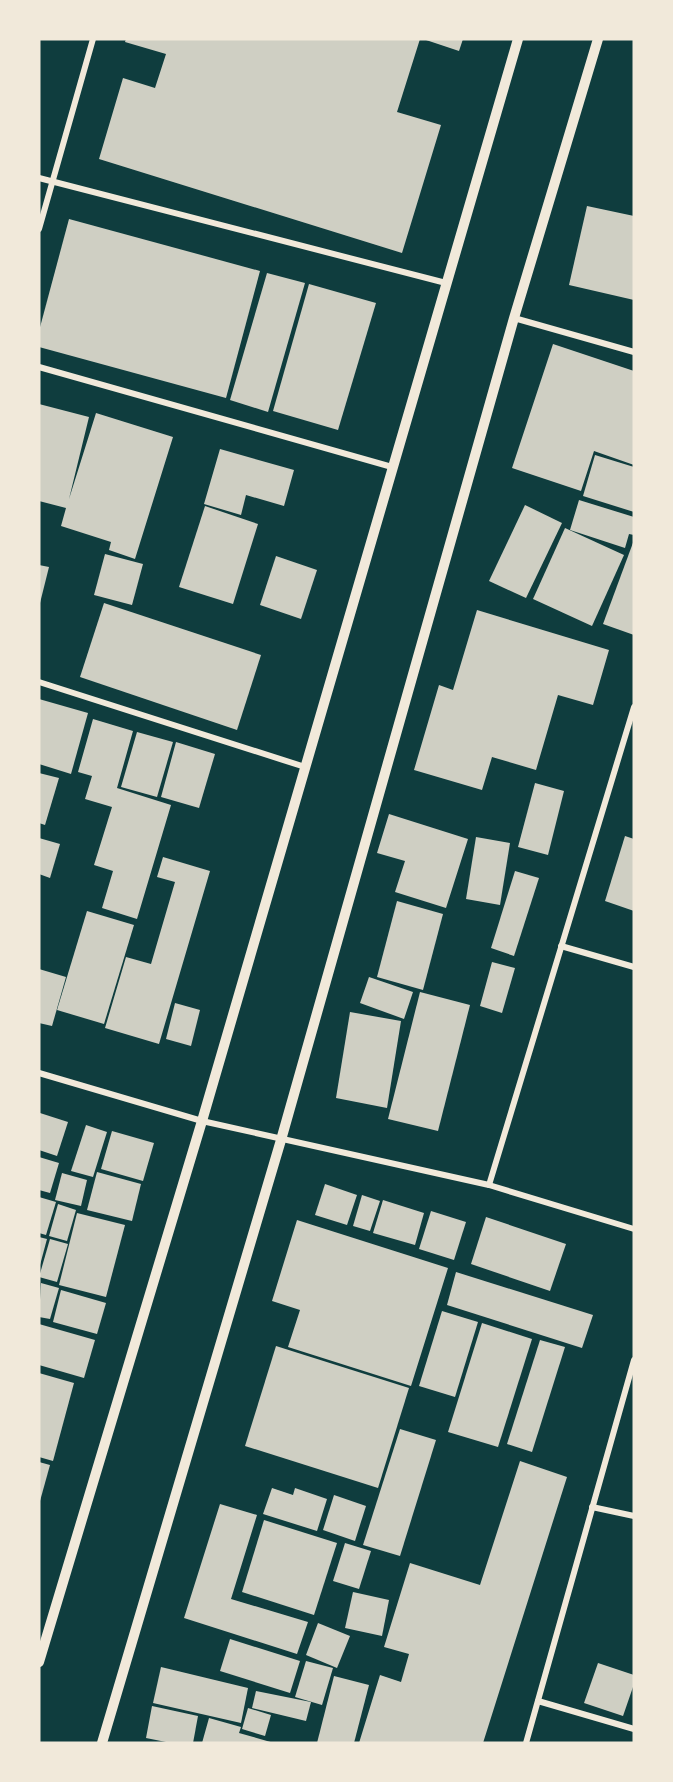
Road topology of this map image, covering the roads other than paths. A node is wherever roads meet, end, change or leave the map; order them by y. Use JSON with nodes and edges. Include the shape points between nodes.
{"nodes":[{"id":1,"x":93,"y":39,"type":"edge"},
{"id":2,"x":518,"y":39,"type":"edge"},
{"id":3,"x":598,"y":39,"type":"edge"},
{"id":4,"x":39,"y":178,"type":"edge"},
{"id":5,"x":53,"y":180,"type":"junction"},
{"id":6,"x":39,"y":229,"type":"edge"},
{"id":7,"x":446,"y":283,"type":"junction"},
{"id":8,"x":514,"y":318,"type":"junction"},
{"id":9,"x":634,"y":352,"type":"edge"},
{"id":10,"x":39,"y":367,"type":"edge"},
{"id":11,"x":392,"y":467,"type":"junction"},
{"id":12,"x":39,"y":682,"type":"edge"},
{"id":13,"x":634,"y":708,"type":"edge"},
{"id":14,"x":305,"y":767,"type":"junction"},
{"id":15,"x":561,"y":946,"type":"junction"},
{"id":16,"x":634,"y":967,"type":"edge"},
{"id":17,"x":39,"y":1073,"type":"edge"},
{"id":18,"x":202,"y":1121,"type":"junction"},
{"id":19,"x":281,"y":1140,"type":"junction"},
{"id":20,"x":489,"y":1185,"type":"junction"},
{"id":21,"x":634,"y":1229,"type":"edge"},
{"id":22,"x":634,"y":1360,"type":"edge"},
{"id":23,"x":592,"y":1507,"type":"junction"},
{"id":24,"x":634,"y":1516,"type":"edge"},
{"id":25,"x":41,"y":1648,"type":"edge"},
{"id":26,"x":39,"y":1662,"type":"edge"},
{"id":27,"x":538,"y":1701,"type":"junction"},
{"id":28,"x":634,"y":1729,"type":"edge"},
{"id":29,"x":102,"y":1743,"type":"edge"},
{"id":30,"x":526,"y":1743,"type":"edge"}],
"edges":[{"from":1,"to":5,"type":"street"},
{"from":2,"to":7,"type":"street"},
{"from":3,"to":8,"type":"street"},
{"from":4,"to":5,"type":"street"},
{"from":5,"to":6,"type":"street"},
{"from":5,"to":7,"type":"street"},
{"from":7,"to":11,"type":"street"},
{"from":8,"to":9,"type":"street"},
{"from":8,"to":19,"type":"street"},
{"from":10,"to":11,"type":"street"},
{"from":11,"to":14,"type":"street"},
{"from":12,"to":14,"type":"street"},
{"from":13,"to":15,"type":"street"},
{"from":14,"to":18,"type":"street"},
{"from":15,"to":16,"type":"street"},
{"from":15,"to":20,"type":"street"},
{"from":17,"to":18,"type":"street"},
{"from":18,"to":19,"type":"street"},
{"from":18,"to":25,"type":"street"},
{"from":19,"to":20,"type":"street"},
{"from":19,"to":29,"type":"street"},
{"from":20,"to":21,"type":"street"},
{"from":22,"to":23,"type":"street"},
{"from":23,"to":24,"type":"street"},
{"from":23,"to":27,"type":"street"},
{"from":25,"to":26,"type":"street"},
{"from":27,"to":28,"type":"street"},
{"from":27,"to":30,"type":"street"}]}
